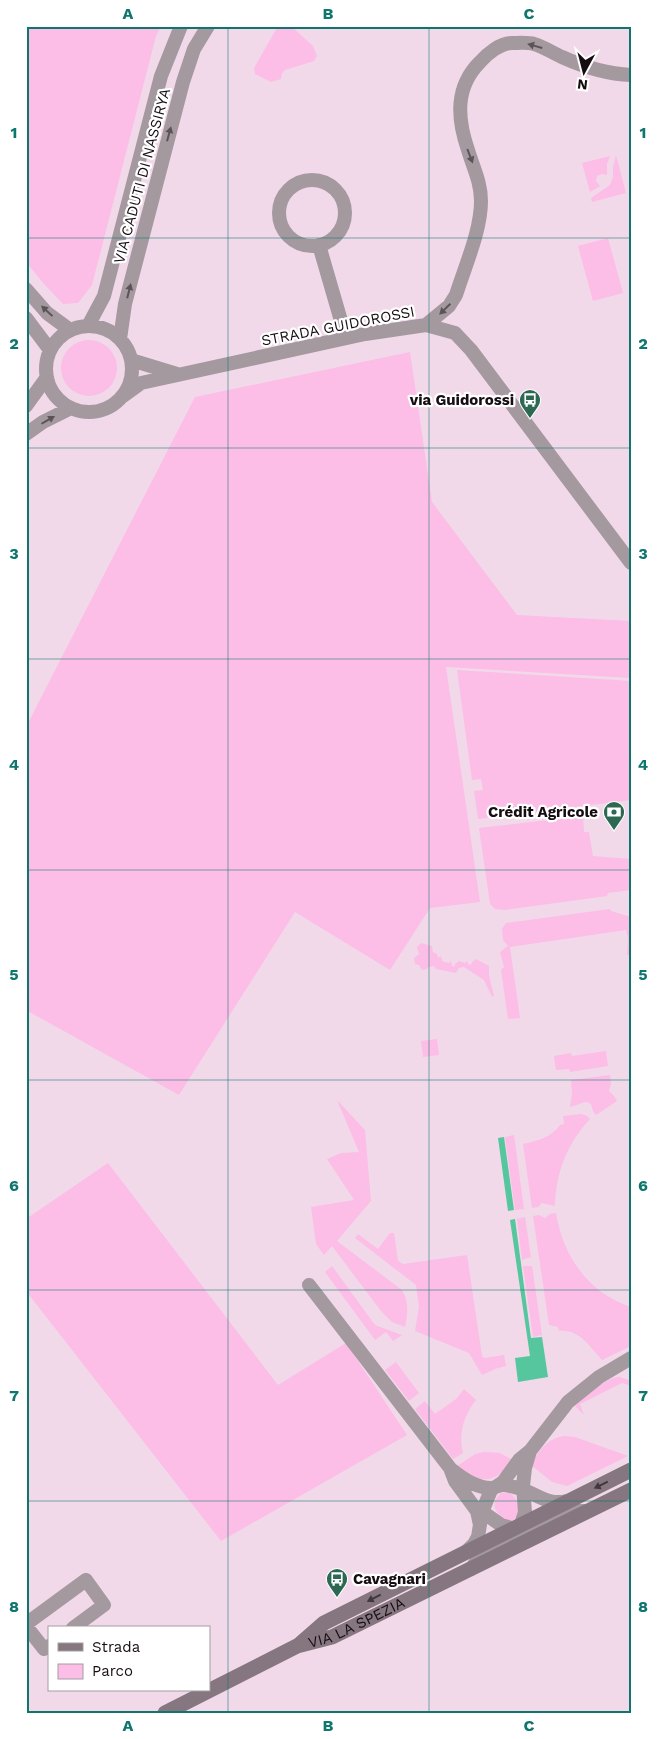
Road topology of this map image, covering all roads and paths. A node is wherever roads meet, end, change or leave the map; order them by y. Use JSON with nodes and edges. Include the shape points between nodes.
{"nodes":[{"id":1,"x":180,"y":26,"type":"edge"},
{"id":2,"x":208,"y":26,"type":"edge"},
{"id":3,"x":631,"y":75,"type":"edge"},
{"id":4,"x":319,"y":245,"type":"junction"},
{"id":5,"x":26,"y":289,"type":"edge"},
{"id":6,"x":26,"y":318,"type":"edge"},
{"id":7,"x":88,"y":326,"type":"junction"},
{"id":8,"x":426,"y":326,"type":"junction"},
{"id":9,"x":70,"y":330,"type":"junction"},
{"id":10,"x":346,"y":338,"type":"junction"},
{"id":11,"x":120,"y":339,"type":"junction"},
{"id":12,"x":50,"y":350,"type":"junction"},
{"id":13,"x":131,"y":360,"type":"junction"},
{"id":14,"x":180,"y":375,"type":"junction"},
{"id":15,"x":47,"y":377,"type":"junction"},
{"id":16,"x":123,"y":396,"type":"junction"},
{"id":17,"x":26,"y":406,"type":"edge"},
{"id":18,"x":71,"y":408,"type":"junction"},
{"id":19,"x":26,"y":434,"type":"edge"},
{"id":20,"x":631,"y":563,"type":"edge"},
{"id":21,"x":310,"y":1285,"type":"dead end"},
{"id":22,"x":631,"y":1358,"type":"edge"},
{"id":23,"x":525,"y":1461,"type":"junction"},
{"id":24,"x":448,"y":1466,"type":"junction"},
{"id":25,"x":631,"y":1470,"type":"edge"},
{"id":26,"x":497,"y":1489,"type":"junction"},
{"id":27,"x":631,"y":1490,"type":"edge"},
{"id":28,"x":527,"y":1496,"type":"junction"},
{"id":29,"x":572,"y":1500,"type":"junction"},
{"id":30,"x":587,"y":1512,"type":"junction"},
{"id":31,"x":485,"y":1519,"type":"junction"},
{"id":32,"x":518,"y":1528,"type":"junction"},
{"id":33,"x":465,"y":1553,"type":"junction"},
{"id":34,"x":470,"y":1569,"type":"junction"},
{"id":35,"x":26,"y":1625,"type":"edge"},
{"id":36,"x":76,"y":1626,"type":"edge"},
{"id":37,"x":297,"y":1646,"type":"junction"},
{"id":38,"x":48,"y":1647,"type":"edge"},
{"id":39,"x":210,"y":1690,"type":"edge"},
{"id":40,"x":206,"y":1692,"type":"edge"},
{"id":41,"x":165,"y":1713,"type":"edge"}],
"edges":[{"from":1,"to":7,"type":"street","via":[[161,76],[104,296]]},
{"from":11,"to":2,"type":"street","name":"VIA CADUTI DI NASSIRYA","one_way":true,"via":[[125,304],[183,82],[194,49]]},
{"from":3,"to":8,"type":"street","one_way":true,"via":[[597,70],[534,44],[509,43],[488,53],[472,70],[461,95],[460,118],[478,174],[479,223],[456,295],[449,306]]},
{"from":4,"to":4,"type":"street","via":[[339,230],[345,216],[344,205],[334,188],[313,179],[292,186],[284,194],[279,216],[288,236],[308,246]]},
{"from":4,"to":10,"type":"street"},
{"from":9,"to":5,"type":"street","one_way":true,"via":[[47,313]]},
{"from":6,"to":12,"type":"street"},
{"from":7,"to":9,"type":"street"},
{"from":7,"to":11,"type":"street","via":[[99,327]]},
{"from":8,"to":10,"type":"street","name":"STRADA GUIDOROSSI"},
{"from":8,"to":20,"type":"street","name":"STRADA GUIDOROSSI","via":[[455,333],[472,350]]},
{"from":9,"to":12,"type":"street","via":[[58,338]]},
{"from":10,"to":14,"type":"street","name":"STRADA GUIDOROSSI"},
{"from":11,"to":13,"type":"street"},
{"from":12,"to":15,"type":"street"},
{"from":13,"to":14,"type":"street","name":"STRADA GUIDOROSSI"},
{"from":13,"to":16,"type":"street","via":[[132,373]]},
{"from":14,"to":16,"type":"street","name":"STRADA GUIDOROSSI","via":[[141,383]]},
{"from":15,"to":17,"type":"street"},
{"from":15,"to":18,"type":"street","via":[[51,390]]},
{"from":16,"to":18,"type":"street","via":[[112,406],[99,411],[84,412]]},
{"from":19,"to":18,"type":"street","one_way":true},
{"from":21,"to":24,"type":"street"},
{"from":22,"to":23,"type":"street","name":"VIA LA SPEZIA","via":[[574,1396]]},
{"from":23,"to":26,"type":"street","name":"VIA LA SPEZIA"},
{"from":23,"to":28,"type":"street"},
{"from":24,"to":26,"type":"street","name":"VIA LA SPEZIA","via":[[474,1484]]},
{"from":24,"to":31,"type":"street","via":[[455,1481]]},
{"from":25,"to":29,"type":"main road","name":"VIA LA SPEZIA","one_way":true},
{"from":26,"to":28,"type":"street","name":"VIA LA SPEZIA"},
{"from":26,"to":31,"type":"street","name":"VIA LA SPEZIA"},
{"from":27,"to":30,"type":"main road","name":"VIA LA SPEZIA"},
{"from":28,"to":29,"type":"street","name":"VIA LA SPEZIA","via":[[560,1503]]},
{"from":28,"to":32,"type":"street"},
{"from":29,"to":32,"type":"main road","name":"VIA LA SPEZIA"},
{"from":30,"to":32,"type":"street","name":"VIA LA SPEZIA","via":[[568,1511],[531,1529]]},
{"from":30,"to":34,"type":"main road","name":"VIA LA SPEZIA"},
{"from":31,"to":32,"type":"street"},
{"from":31,"to":33,"type":"street","name":"VIA LA SPEZIA","via":[[477,1541]]},
{"from":32,"to":33,"type":"main road","name":"VIA LA SPEZIA"},
{"from":32,"to":34,"type":"street","name":"VIA LA SPEZIA","via":[[514,1538],[482,1554]]},
{"from":33,"to":37,"type":"main road","name":"VIA LA SPEZIA","one_way":true,"via":[[324,1623]]},
{"from":34,"to":37,"type":"main road","name":"VIA LA SPEZIA","via":[[332,1637]]},
{"from":35,"to":36,"type":"street","via":[[86,1580],[104,1605]]},
{"from":35,"to":38,"type":"street","via":[[44,1649]]},
{"from":37,"to":39,"type":"main road","name":"VIA LA SPEZIA"},
{"from":40,"to":41,"type":"main road","name":"VIA LA SPEZIA"}]}
